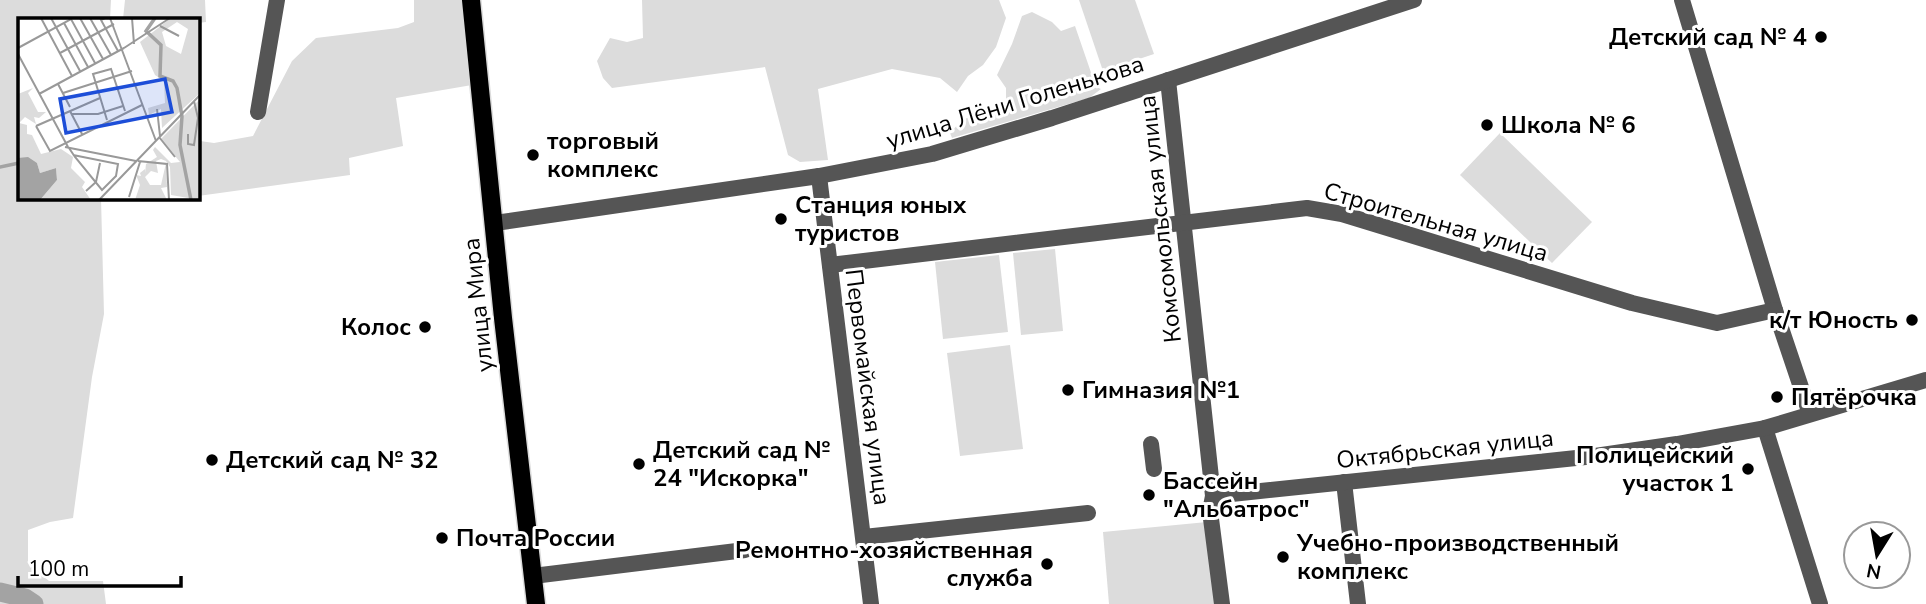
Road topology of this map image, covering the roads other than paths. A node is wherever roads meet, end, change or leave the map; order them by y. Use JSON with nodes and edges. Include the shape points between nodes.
{"nodes":[{"id":1,"x":277,"y":0,"type":"edge"},
{"id":2,"x":471,"y":0,"type":"edge"},
{"id":3,"x":1414,"y":0,"type":"edge"},
{"id":4,"x":1682,"y":0,"type":"edge"},
{"id":5,"x":1168,"y":80,"type":"junction"},
{"id":6,"x":258,"y":112,"type":"dead end"},
{"id":7,"x":819,"y":176,"type":"junction"},
{"id":8,"x":495,"y":223,"type":"junction"},
{"id":9,"x":1183,"y":224,"type":"junction"},
{"id":10,"x":830,"y":265,"type":"junction"},
{"id":11,"x":1774,"y":310,"type":"junction"},
{"id":12,"x":1926,"y":380,"type":"edge"},
{"id":13,"x":1810,"y":414,"type":"junction"},
{"id":14,"x":1765,"y":428,"type":"junction"},
{"id":15,"x":1150,"y":444,"type":"dead end"},
{"id":16,"x":1154,"y":469,"type":"dead end"},
{"id":17,"x":1344,"y":482,"type":"junction"},
{"id":18,"x":1213,"y":496,"type":"junction"},
{"id":19,"x":1088,"y":513,"type":"dead end"},
{"id":20,"x":863,"y":537,"type":"junction"},
{"id":21,"x":745,"y":550,"type":"dead end"},
{"id":22,"x":533,"y":576,"type":"junction"},
{"id":23,"x":536,"y":604,"type":"edge"},
{"id":24,"x":871,"y":604,"type":"edge"},
{"id":25,"x":1222,"y":604,"type":"edge"},
{"id":26,"x":1358,"y":604,"type":"edge"},
{"id":27,"x":1820,"y":604,"type":"edge"}],
"edges":[{"from":1,"to":6,"type":"street"},
{"from":2,"to":8,"type":"main road","name":"улица Мира"},
{"from":3,"to":5,"type":"street","name":"улица Лёни Голенькова"},
{"from":4,"to":11,"type":"street"},
{"from":5,"to":7,"type":"street","name":"улица Лёни Голенькова","via":[[944,151]]},
{"from":5,"to":9,"type":"street","name":"Комсомольская улица"},
{"from":7,"to":8,"type":"street","name":"улица Лёни Голенькова"},
{"from":7,"to":10,"type":"street","name":"Первомайская улица"},
{"from":8,"to":22,"type":"main road","name":"улица Мира"},
{"from":9,"to":10,"type":"street","name":"Строительная улица"},
{"from":9,"to":11,"type":"street","name":"Строительная улица","via":[[1307,208],[1632,303],[1717,323]]},
{"from":9,"to":18,"type":"street","name":"Комсомольская улица"},
{"from":10,"to":20,"type":"street","name":"Первомайская улица"},
{"from":11,"to":13,"type":"street"},
{"from":12,"to":13,"type":"street","name":"Октябрьская улица"},
{"from":13,"to":14,"type":"street","name":"Октябрьская улица"},
{"from":14,"to":17,"type":"street","name":"Октябрьская улица","via":[[1595,456]]},
{"from":14,"to":27,"type":"street"},
{"from":15,"to":16,"type":"street"},
{"from":17,"to":18,"type":"street","name":"Октябрьская улица"},
{"from":17,"to":26,"type":"street"},
{"from":18,"to":25,"type":"street","name":"Комсомольская улица","via":[[1210,511]]},
{"from":19,"to":20,"type":"street"},
{"from":20,"to":24,"type":"street","name":"Первомайская улица"},
{"from":21,"to":22,"type":"street"},
{"from":22,"to":23,"type":"main road","name":"улица Мира"}]}
